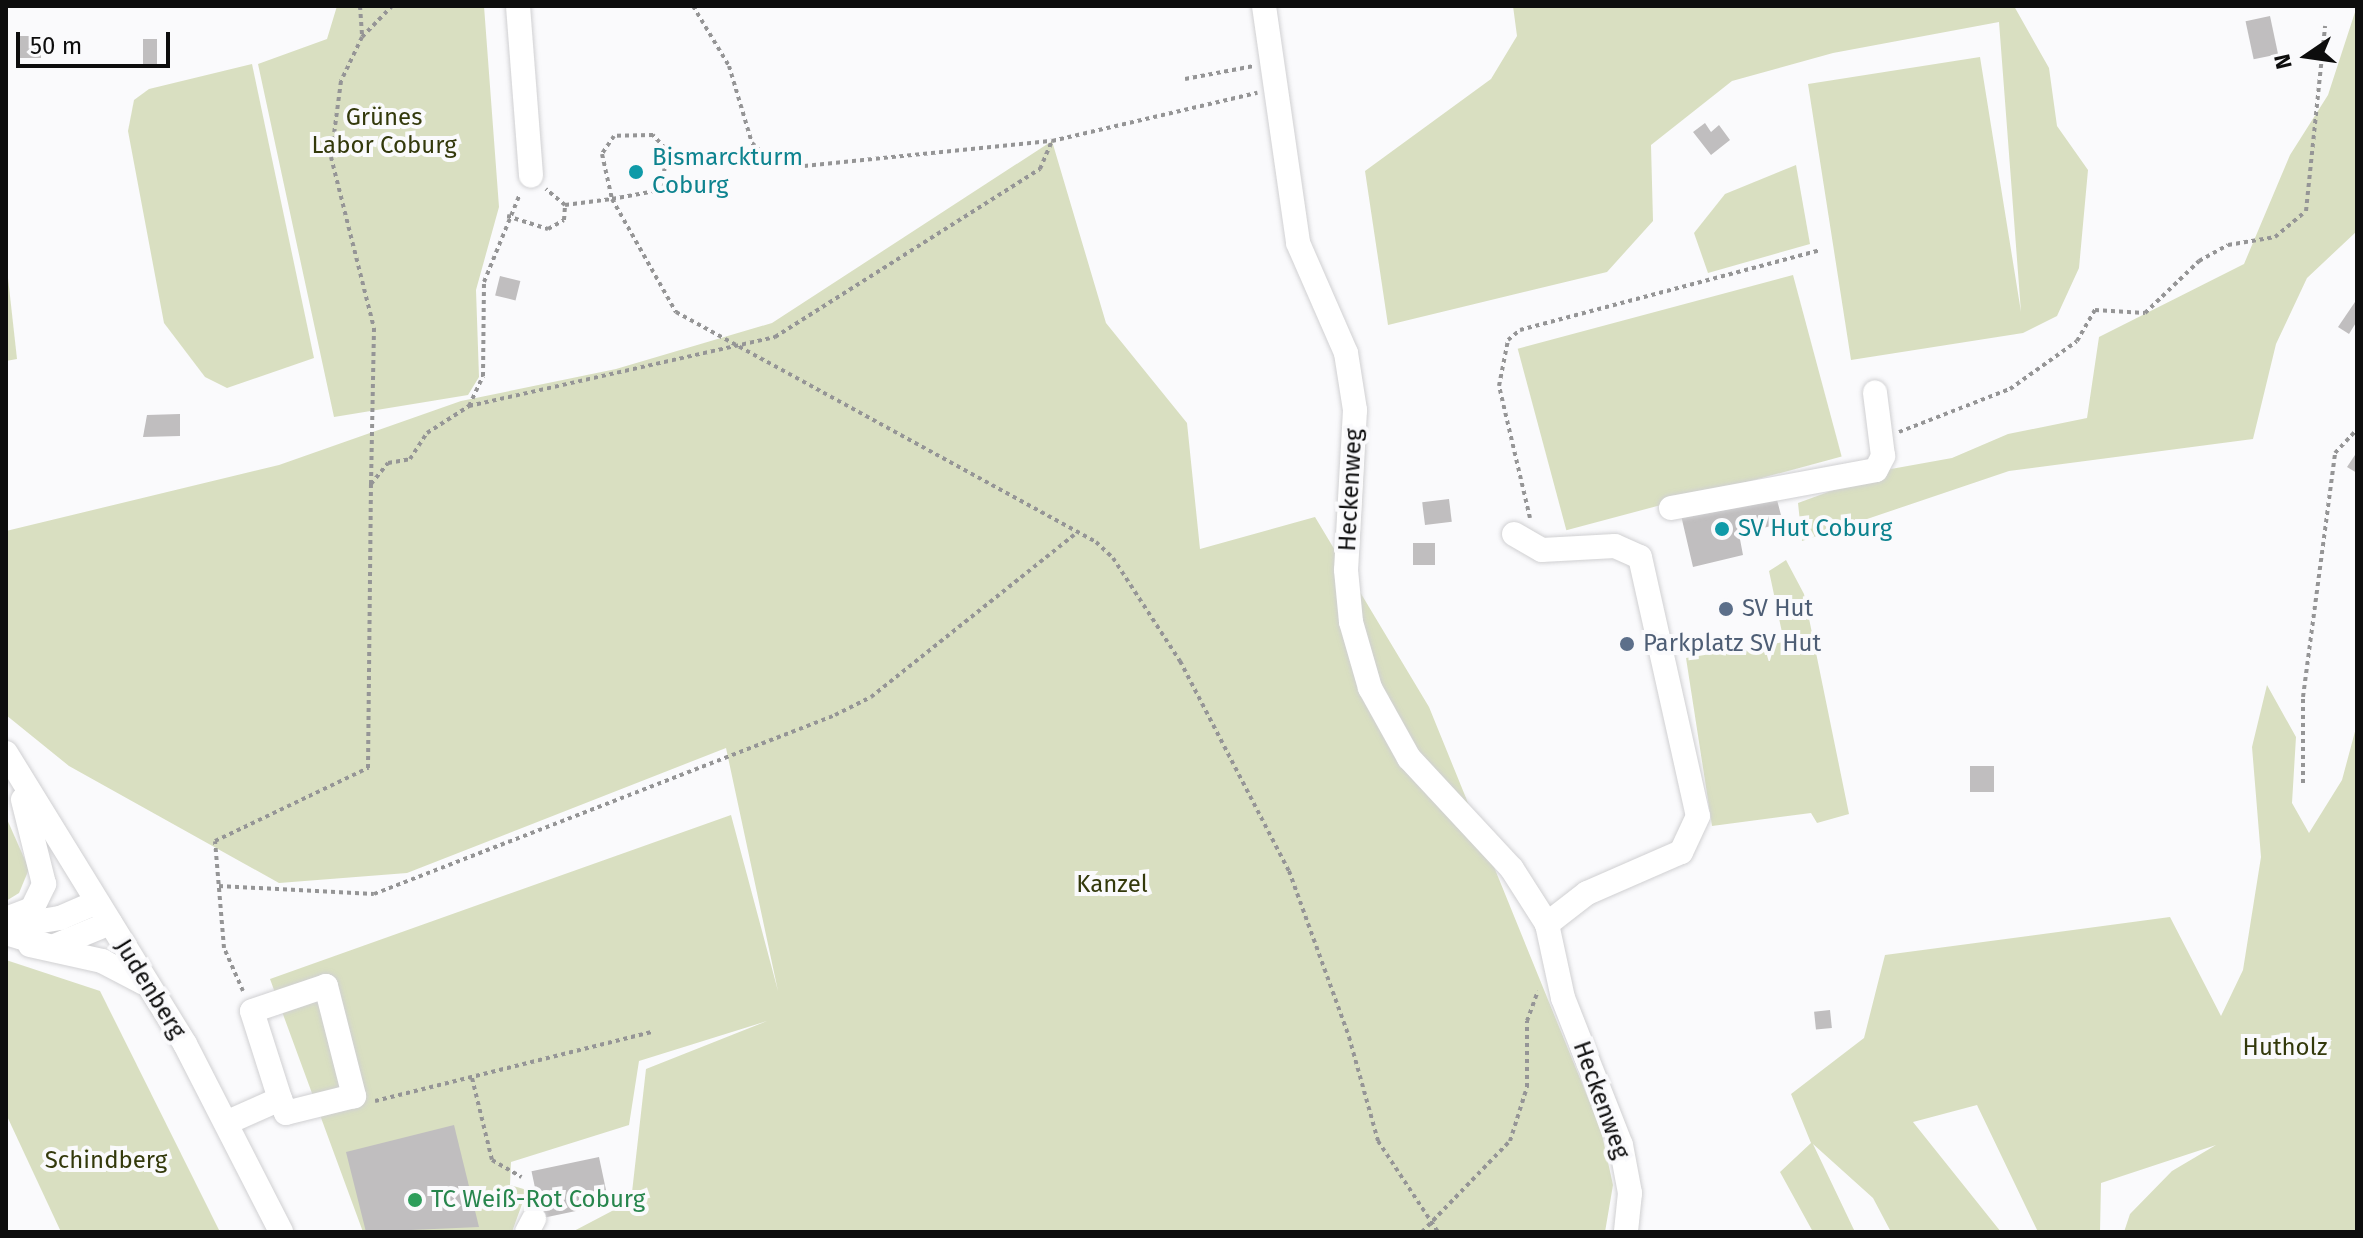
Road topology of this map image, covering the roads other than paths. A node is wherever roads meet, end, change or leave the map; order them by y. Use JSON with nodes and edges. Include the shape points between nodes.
{"nodes":[{"id":1,"x":518,"y":6,"type":"edge"},
{"id":2,"x":1264,"y":6,"type":"edge"},
{"id":3,"x":531,"y":176,"type":"road end"},
{"id":4,"x":1875,"y":393,"type":"dead end"},
{"id":5,"x":1671,"y":508,"type":"dead end"},
{"id":6,"x":1514,"y":534,"type":"dead end"},
{"id":7,"x":7,"y":754,"type":"edge"},
{"id":8,"x":97,"y":902,"type":"junction"},
{"id":9,"x":6,"y":919,"type":"edge"},
{"id":10,"x":110,"y":923,"type":"junction"},
{"id":11,"x":1547,"y":924,"type":"junction"},
{"id":12,"x":6,"y":925,"type":"edge"},
{"id":13,"x":6,"y":933,"type":"edge"},
{"id":14,"x":30,"y":945,"type":"junction"},
{"id":15,"x":148,"y":985,"type":"junction"},
{"id":16,"x":280,"y":1099,"type":"junction"},
{"id":17,"x":226,"y":1123,"type":"junction"},
{"id":18,"x":281,"y":1232,"type":"edge"},
{"id":19,"x":1626,"y":1232,"type":"edge"}],
"edges":[{"from":1,"to":3,"type":"street"},
{"from":2,"to":11,"type":"street","name":"Heckenweg","via":[[1298,243],[1348,368],[1356,458],[1346,570],[1351,622],[1370,688],[1409,758],[1512,869]]},
{"from":4,"to":5,"type":"street","via":[[1881,464],[1865,476]]},
{"from":6,"to":11,"type":"street","via":[[1542,550],[1615,546],[1640,557],[1698,816],[1681,852],[1587,893]]},
{"from":7,"to":8,"type":"street","name":"Judenberg"},
{"from":7,"to":9,"type":"street","via":[[44,884],[32,909]]},
{"from":8,"to":10,"type":"street","name":"Judenberg"},
{"from":8,"to":12,"type":"street","via":[[60,918]]},
{"from":10,"to":14,"type":"street","via":[[71,944]]},
{"from":10,"to":15,"type":"street","name":"Judenberg"},
{"from":11,"to":19,"type":"street","name":"Heckenweg","via":[[1563,998],[1621,1145],[1630,1193]]},
{"from":13,"to":14,"type":"street"},
{"from":14,"to":15,"type":"street","via":[[102,961]]},
{"from":15,"to":17,"type":"street","name":"Judenberg"},
{"from":16,"to":16,"type":"street","via":[[286,1113],[354,1096],[326,986],[252,1011]]},
{"from":16,"to":17,"type":"street"},
{"from":17,"to":18,"type":"street","name":"Judenberg"}]}
